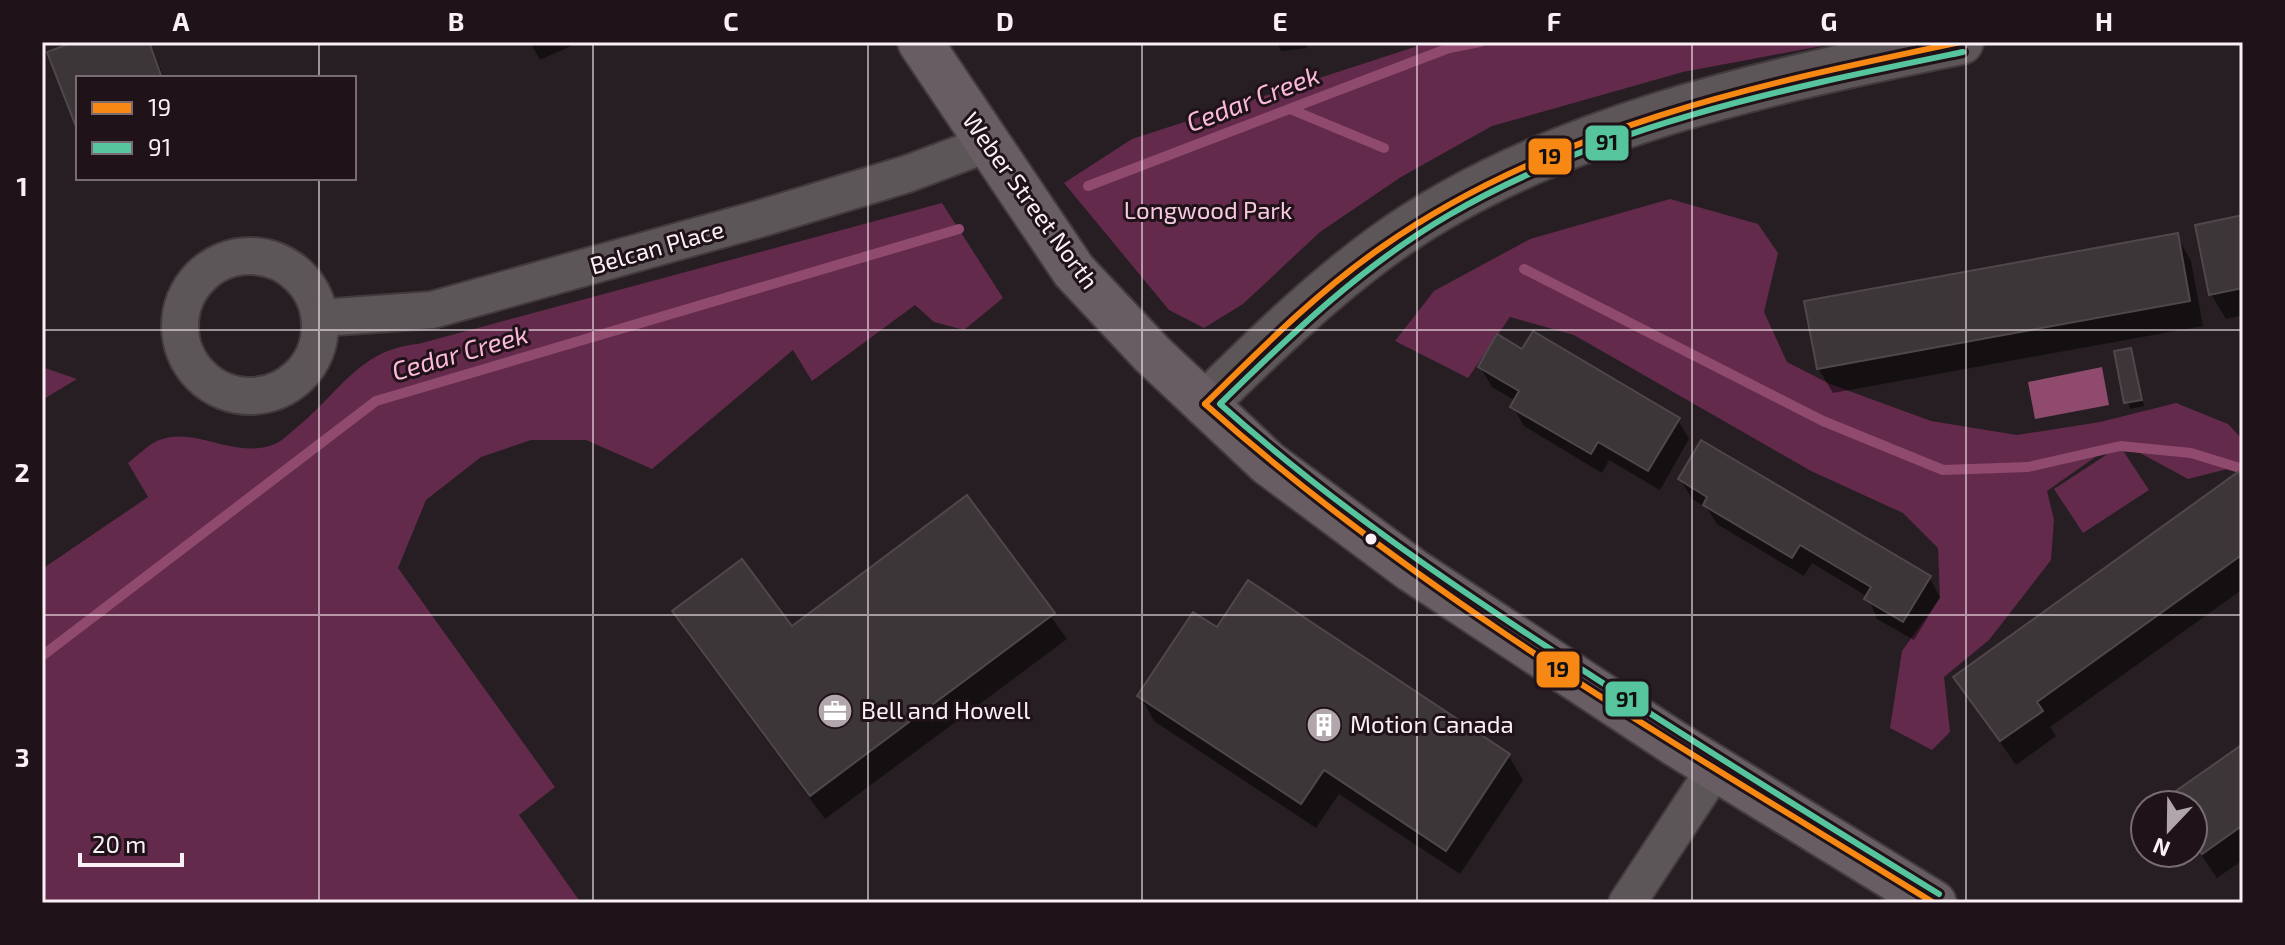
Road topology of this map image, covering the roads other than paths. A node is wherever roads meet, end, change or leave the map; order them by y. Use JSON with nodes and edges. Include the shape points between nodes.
{"nodes":[{"id":1,"x":920,"y":42,"type":"edge"},
{"id":2,"x":1961,"y":42,"type":"edge"},
{"id":3,"x":987,"y":144,"type":"junction"},
{"id":4,"x":320,"y":318,"type":"dead end"},
{"id":5,"x":1205,"y":404,"type":"junction"},
{"id":6,"x":1715,"y":769,"type":"junction"},
{"id":7,"x":1627,"y":903,"type":"edge"},
{"id":8,"x":1934,"y":903,"type":"edge"}],
"edges":[{"from":1,"to":3,"type":"main road","name":"Weber Street North"},
{"from":2,"to":5,"type":"street","via":[[1657,115],[1523,165],[1383,246],[1286,324]]},
{"from":3,"to":4,"type":"street","name":"Belcan Place","via":[[806,205],[432,310]]},
{"from":3,"to":5,"type":"main road","name":"Weber Street North","via":[[1074,271]]},
{"from":5,"to":6,"type":"main road","name":"Weber Street North","via":[[1268,463],[1412,570]]},
{"from":6,"to":7,"type":"street"},
{"from":6,"to":8,"type":"main road","name":"Weber Street North"}]}
